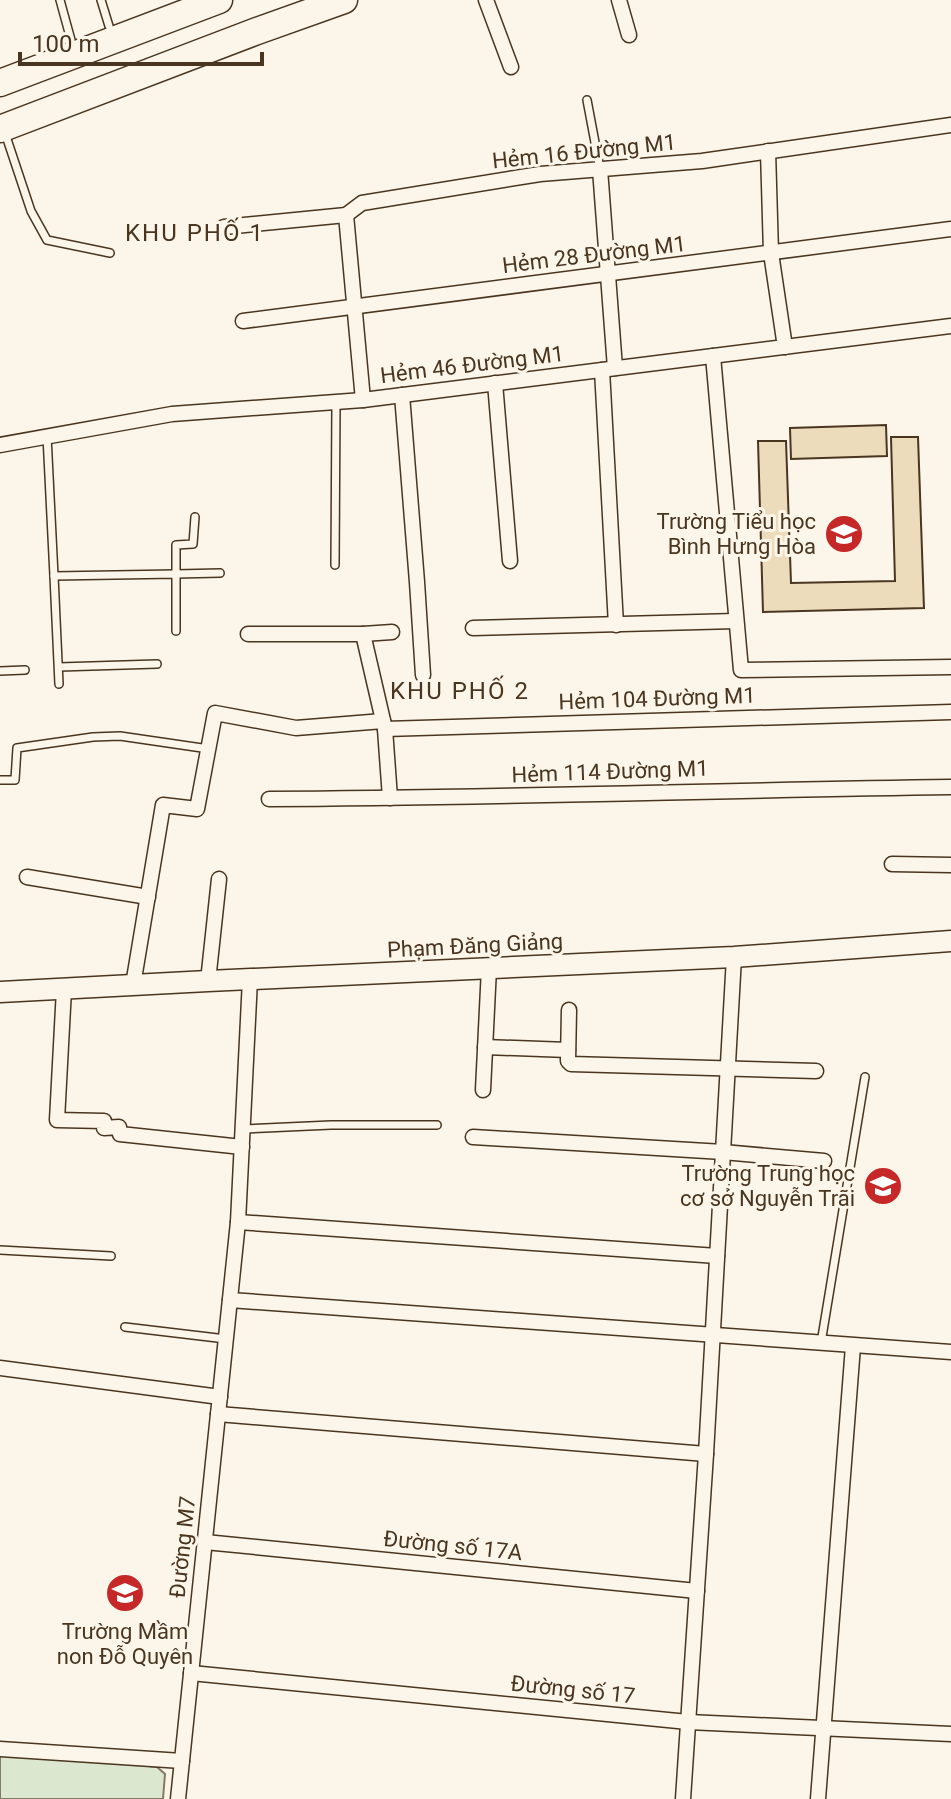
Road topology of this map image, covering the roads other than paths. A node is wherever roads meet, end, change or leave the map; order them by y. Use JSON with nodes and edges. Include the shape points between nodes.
{"nodes":[{"id":1,"x":60,"y":0,"type":"edge"},
{"id":2,"x":101,"y":0,"type":"edge"},
{"id":3,"x":178,"y":0,"type":"edge"},
{"id":4,"x":219,"y":0,"type":"edge"},
{"id":5,"x":305,"y":0,"type":"edge"},
{"id":6,"x":344,"y":0,"type":"edge"},
{"id":7,"x":486,"y":0,"type":"edge"},
{"id":8,"x":619,"y":0,"type":"edge"},
{"id":9,"x":109,"y":26,"type":"junction"},
{"id":10,"x":629,"y":35,"type":"dead end"},
{"id":11,"x":71,"y":40,"type":"junction"},
{"id":12,"x":0,"y":66,"type":"edge"},
{"id":13,"x":511,"y":67,"type":"dead end"},
{"id":14,"x":0,"y":83,"type":"edge"},
{"id":15,"x":587,"y":100,"type":"dead end"},
{"id":16,"x":1,"y":122,"type":"edge"},
{"id":17,"x":951,"y":125,"type":"edge"},
{"id":18,"x":768,"y":151,"type":"junction"},
{"id":19,"x":600,"y":169,"type":"junction"},
{"id":20,"x":346,"y":215,"type":"junction"},
{"id":21,"x":224,"y":227,"type":"dead end"},
{"id":22,"x":951,"y":229,"type":"edge"},
{"id":23,"x":110,"y":253,"type":"dead end"},
{"id":24,"x":771,"y":253,"type":"junction"},
{"id":25,"x":607,"y":274,"type":"junction"},
{"id":26,"x":355,"y":307,"type":"junction"},
{"id":27,"x":243,"y":321,"type":"dead end"},
{"id":28,"x":951,"y":326,"type":"edge"},
{"id":29,"x":785,"y":347,"type":"junction"},
{"id":30,"x":713,"y":356,"type":"junction"},
{"id":31,"x":608,"y":369,"type":"junction"},
{"id":32,"x":495,"y":383,"type":"junction"},
{"id":33,"x":402,"y":395,"type":"junction"},
{"id":34,"x":363,"y":400,"type":"junction"},
{"id":35,"x":336,"y":401,"type":"junction"},
{"id":36,"x":47,"y":436,"type":"junction"},
{"id":37,"x":0,"y":445,"type":"edge"},
{"id":38,"x":195,"y":517,"type":"dead end"},
{"id":39,"x":510,"y":561,"type":"dead end"},
{"id":40,"x":335,"y":565,"type":"dead end"},
{"id":41,"x":220,"y":573,"type":"dead end"},
{"id":42,"x":176,"y":574,"type":"junction"},
{"id":43,"x":54,"y":576,"type":"junction"},
{"id":44,"x":736,"y":621,"type":"junction"},
{"id":45,"x":616,"y":625,"type":"junction"},
{"id":46,"x":473,"y":628,"type":"dead end"},
{"id":47,"x":176,"y":631,"type":"dead end"},
{"id":48,"x":392,"y":632,"type":"dead end"},
{"id":49,"x":248,"y":634,"type":"dead end"},
{"id":50,"x":363,"y":634,"type":"junction"},
{"id":51,"x":157,"y":664,"type":"dead end"},
{"id":52,"x":59,"y":667,"type":"junction"},
{"id":53,"x":951,"y":667,"type":"edge"},
{"id":54,"x":25,"y":670,"type":"dead end"},
{"id":55,"x":0,"y":671,"type":"edge"},
{"id":56,"x":423,"y":675,"type":"dead end"},
{"id":57,"x":59,"y":684,"type":"dead end"},
{"id":58,"x":951,"y":712,"type":"edge"},
{"id":59,"x":384,"y":725,"type":"junction"},
{"id":60,"x":209,"y":749,"type":"junction"},
{"id":61,"x":0,"y":780,"type":"edge"},
{"id":62,"x":951,"y":787,"type":"edge"},
{"id":63,"x":390,"y":798,"type":"junction"},
{"id":64,"x":269,"y":799,"type":"dead end"},
{"id":65,"x":892,"y":864,"type":"dead end"},
{"id":66,"x":951,"y":865,"type":"edge"},
{"id":67,"x":27,"y":877,"type":"dead end"},
{"id":68,"x":219,"y":879,"type":"dead end"},
{"id":69,"x":148,"y":897,"type":"junction"},
{"id":70,"x":951,"y":941,"type":"edge"},
{"id":71,"x":734,"y":957,"type":"junction"},
{"id":72,"x":489,"y":968,"type":"junction"},
{"id":73,"x":250,"y":979,"type":"junction"},
{"id":74,"x":208,"y":981,"type":"junction"},
{"id":75,"x":133,"y":985,"type":"junction"},
{"id":76,"x":64,"y":989,"type":"junction"},
{"id":77,"x":0,"y":992,"type":"edge"},
{"id":78,"x":569,"y":1010,"type":"dead end"},
{"id":79,"x":485,"y":1047,"type":"junction"},
{"id":80,"x":568,"y":1050,"type":"junction"},
{"id":81,"x":729,"y":1068,"type":"junction"},
{"id":82,"x":816,"y":1071,"type":"dead end"},
{"id":83,"x":865,"y":1077,"type":"dead end"},
{"id":84,"x":483,"y":1090,"type":"dead end"},
{"id":85,"x":437,"y":1125,"type":"dead end"},
{"id":86,"x":243,"y":1129,"type":"junction"},
{"id":87,"x":473,"y":1137,"type":"dead end"},
{"id":88,"x":242,"y":1147,"type":"junction"},
{"id":89,"x":723,"y":1152,"type":"junction"},
{"id":90,"x":824,"y":1161,"type":"dead end"},
{"id":91,"x":238,"y":1222,"type":"junction"},
{"id":92,"x":0,"y":1250,"type":"edge"},
{"id":93,"x":111,"y":1256,"type":"dead end"},
{"id":94,"x":717,"y":1256,"type":"junction"},
{"id":95,"x":230,"y":1300,"type":"junction"},
{"id":96,"x":125,"y":1327,"type":"dead end"},
{"id":97,"x":713,"y":1335,"type":"junction"},
{"id":98,"x":226,"y":1339,"type":"junction"},
{"id":99,"x":821,"y":1343,"type":"junction"},
{"id":100,"x":853,"y":1346,"type":"junction"},
{"id":101,"x":951,"y":1352,"type":"edge"},
{"id":102,"x":0,"y":1368,"type":"edge"},
{"id":103,"x":220,"y":1397,"type":"junction"},
{"id":104,"x":218,"y":1414,"type":"junction"},
{"id":105,"x":706,"y":1454,"type":"junction"},
{"id":106,"x":205,"y":1542,"type":"junction"},
{"id":107,"x":697,"y":1591,"type":"junction"},
{"id":108,"x":191,"y":1673,"type":"junction"},
{"id":109,"x":688,"y":1722,"type":"junction"},
{"id":110,"x":824,"y":1728,"type":"junction"},
{"id":111,"x":951,"y":1734,"type":"edge"},
{"id":112,"x":0,"y":1749,"type":"edge"},
{"id":113,"x":182,"y":1761,"type":"junction"},
{"id":114,"x":178,"y":1799,"type":"edge"},
{"id":115,"x":683,"y":1799,"type":"edge"},
{"id":116,"x":818,"y":1799,"type":"edge"}],
"edges":[{"from":1,"to":11,"type":"lane"},
{"from":2,"to":9,"type":"lane"},
{"from":3,"to":9,"type":"highway"},
{"from":4,"to":14,"type":"highway"},
{"from":5,"to":16,"type":"highway"},
{"from":6,"to":16,"type":"highway"},
{"from":7,"to":13,"type":"street"},
{"from":8,"to":10,"type":"street"},
{"from":9,"to":11,"type":"highway"},
{"from":11,"to":12,"type":"highway"},
{"from":15,"to":19,"type":"lane"},
{"from":16,"to":23,"type":"lane","via":[[31,211],[47,240]]},
{"from":17,"to":18,"type":"street","name":"Hẻm 16 Đường M1"},
{"from":18,"to":19,"type":"street","name":"Hẻm 16 Đường M1"},
{"from":18,"to":24,"type":"street"},
{"from":19,"to":20,"type":"street","name":"Hẻm 16 Đường M1","via":[[362,203]]},
{"from":19,"to":25,"type":"street"},
{"from":20,"to":21,"type":"street","name":"Hẻm 16 Đường M1"},
{"from":20,"to":26,"type":"street"},
{"from":22,"to":24,"type":"street","name":"Hẻm 28 Đường M1"},
{"from":24,"to":25,"type":"street","name":"Hẻm 28 Đường M1"},
{"from":24,"to":29,"type":"street"},
{"from":25,"to":26,"type":"street","name":"Hẻm 28 Đường M1"},
{"from":25,"to":31,"type":"street"},
{"from":26,"to":27,"type":"street","name":"Hẻm 28 Đường M1"},
{"from":26,"to":34,"type":"street"},
{"from":28,"to":29,"type":"street","name":"Hẻm 46 Đường M1"},
{"from":29,"to":30,"type":"street","name":"Hẻm 46 Đường M1"},
{"from":30,"to":31,"type":"street","name":"Hẻm 46 Đường M1"},
{"from":30,"to":44,"type":"street"},
{"from":31,"to":32,"type":"street","name":"Hẻm 46 Đường M1"},
{"from":31,"to":45,"type":"street"},
{"from":32,"to":33,"type":"street","name":"Hẻm 46 Đường M1"},
{"from":32,"to":39,"type":"street"},
{"from":33,"to":34,"type":"street","name":"Hẻm 46 Đường M1"},
{"from":33,"to":56,"type":"street"},
{"from":34,"to":35,"type":"street","name":"Hẻm 46 Đường M1"},
{"from":35,"to":36,"type":"street","name":"Hẻm 46 Đường M1","via":[[172,414]]},
{"from":35,"to":40,"type":"lane"},
{"from":36,"to":37,"type":"street","name":"Hẻm 46 Đường M1"},
{"from":36,"to":43,"type":"lane"},
{"from":38,"to":42,"type":"lane","via":[[193,544],[176,545]]},
{"from":41,"to":42,"type":"lane"},
{"from":42,"to":43,"type":"lane"},
{"from":42,"to":47,"type":"lane"},
{"from":43,"to":52,"type":"lane"},
{"from":44,"to":45,"type":"street"},
{"from":44,"to":53,"type":"street","via":[[741,670]]},
{"from":45,"to":46,"type":"street"},
{"from":48,"to":50,"type":"street"},
{"from":49,"to":50,"type":"street"},
{"from":50,"to":59,"type":"street"},
{"from":51,"to":52,"type":"lane"},
{"from":52,"to":57,"type":"lane"},
{"from":54,"to":55,"type":"lane"},
{"from":58,"to":59,"type":"street","name":"Hẻm 104 Đường M1"},
{"from":59,"to":60,"type":"street","name":"Hẻm 104 Đường M1","via":[[296,728],[215,713]]},
{"from":59,"to":63,"type":"street"},
{"from":60,"to":61,"type":"lane","via":[[120,736],[17,748],[15,780]]},
{"from":60,"to":69,"type":"street","via":[[197,809],[163,805]]},
{"from":62,"to":63,"type":"street","name":"Hẻm 114 Đường M1"},
{"from":63,"to":64,"type":"street","name":"Hẻm 114 Đường M1"},
{"from":65,"to":66,"type":"street"},
{"from":67,"to":69,"type":"street"},
{"from":68,"to":74,"type":"street"},
{"from":69,"to":75,"type":"street"},
{"from":70,"to":71,"type":"street","name":"Phạm Đăng Giảng"},
{"from":71,"to":72,"type":"street","name":"Phạm Đăng Giảng"},
{"from":71,"to":81,"type":"street"},
{"from":72,"to":73,"type":"street","name":"Phạm Đăng Giảng"},
{"from":72,"to":79,"type":"street"},
{"from":73,"to":74,"type":"street","name":"Phạm Đăng Giảng"},
{"from":73,"to":86,"type":"street","name":"Đường M7"},
{"from":74,"to":75,"type":"street","name":"Phạm Đăng Giảng"},
{"from":75,"to":76,"type":"street","name":"Phạm Đăng Giảng"},
{"from":76,"to":77,"type":"street","name":"Phạm Đăng Giảng"},
{"from":76,"to":88,"type":"street","via":[[57,1120],[104,1121],[104,1128],[119,1127],[120,1134]]},
{"from":78,"to":80,"type":"street"},
{"from":79,"to":80,"type":"street"},
{"from":79,"to":84,"type":"street"},
{"from":80,"to":81,"type":"street","via":[[571,1064]]},
{"from":81,"to":82,"type":"street"},
{"from":81,"to":89,"type":"street"},
{"from":83,"to":99,"type":"lane"},
{"from":85,"to":86,"type":"lane"},
{"from":86,"to":88,"type":"street","name":"Đường M7"},
{"from":87,"to":89,"type":"street"},
{"from":88,"to":91,"type":"street","name":"Đường M7"},
{"from":89,"to":90,"type":"street"},
{"from":89,"to":94,"type":"street"},
{"from":91,"to":94,"type":"street"},
{"from":91,"to":95,"type":"street","name":"Đường M7"},
{"from":92,"to":93,"type":"lane"},
{"from":94,"to":97,"type":"street"},
{"from":95,"to":97,"type":"street"},
{"from":95,"to":98,"type":"street","name":"Đường M7"},
{"from":96,"to":98,"type":"lane"},
{"from":97,"to":99,"type":"street"},
{"from":97,"to":105,"type":"street"},
{"from":98,"to":103,"type":"street","name":"Đường M7"},
{"from":99,"to":100,"type":"street"},
{"from":100,"to":101,"type":"street"},
{"from":100,"to":110,"type":"street"},
{"from":102,"to":103,"type":"street"},
{"from":103,"to":104,"type":"street","name":"Đường M7"},
{"from":104,"to":105,"type":"street"},
{"from":104,"to":106,"type":"street","name":"Đường M7"},
{"from":105,"to":107,"type":"street"},
{"from":106,"to":107,"type":"street","name":"Đường số 17A"},
{"from":106,"to":108,"type":"street","name":"Đường M7"},
{"from":107,"to":109,"type":"street"},
{"from":108,"to":109,"type":"street","name":"Đường số 17"},
{"from":108,"to":113,"type":"street","name":"Đường M7"},
{"from":109,"to":110,"type":"street","name":"Đường số 17"},
{"from":109,"to":115,"type":"street"},
{"from":110,"to":111,"type":"street","name":"Đường số 17"},
{"from":110,"to":116,"type":"street"},
{"from":112,"to":113,"type":"street"},
{"from":113,"to":114,"type":"street","name":"Đường M7"}]}
